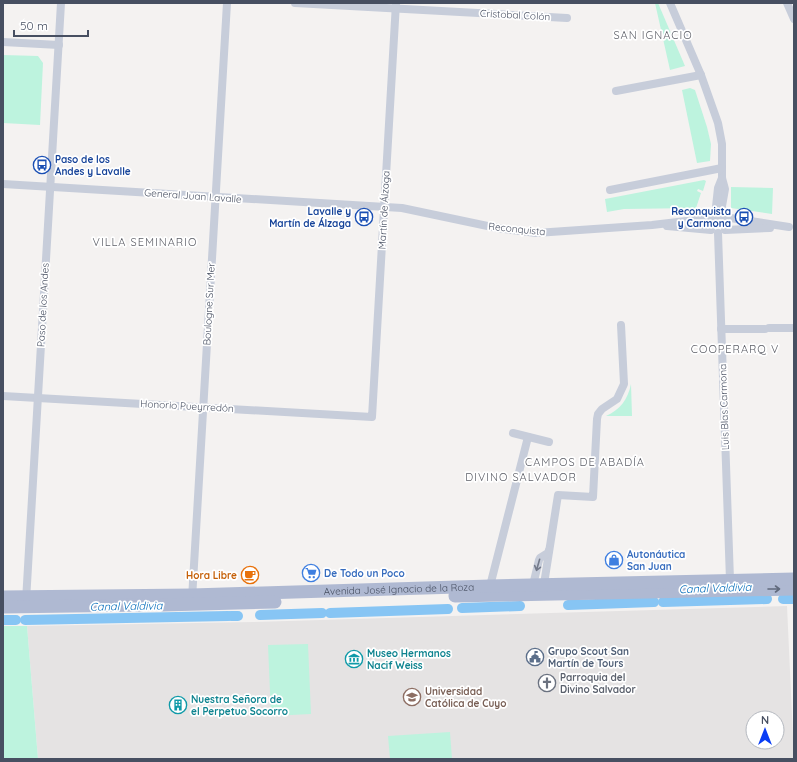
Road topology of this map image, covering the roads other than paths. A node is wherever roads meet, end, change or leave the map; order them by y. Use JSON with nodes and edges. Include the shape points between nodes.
{"nodes":[{"id":1,"x":61,"y":3,"type":"edge"},
{"id":2,"x":227,"y":3,"type":"edge"},
{"id":3,"x":295,"y":3,"type":"edge"},
{"id":4,"x":670,"y":3,"type":"edge"},
{"id":5,"x":790,"y":5,"type":"edge"},
{"id":6,"x":395,"y":6,"type":"edge"},
{"id":7,"x":567,"y":18,"type":"dead end"},
{"id":8,"x":794,"y":19,"type":"edge"},
{"id":9,"x":3,"y":42,"type":"edge"},
{"id":10,"x":59,"y":45,"type":"junction"},
{"id":11,"x":701,"y":75,"type":"junction"},
{"id":12,"x":616,"y":91,"type":"dead end"},
{"id":13,"x":722,"y":168,"type":"junction"},
{"id":14,"x":3,"y":184,"type":"edge"},
{"id":15,"x":50,"y":186,"type":"junction"},
{"id":16,"x":610,"y":190,"type":"dead end"},
{"id":17,"x":216,"y":197,"type":"junction"},
{"id":18,"x":384,"y":207,"type":"junction"},
{"id":19,"x":718,"y":217,"type":"junction"},
{"id":20,"x":652,"y":225,"type":"junction"},
{"id":21,"x":792,"y":227,"type":"edge"},
{"id":22,"x":718,"y":231,"type":"junction"},
{"id":23,"x":621,"y":325,"type":"dead end"},
{"id":24,"x":794,"y":328,"type":"edge"},
{"id":25,"x":721,"y":329,"type":"junction"},
{"id":26,"x":3,"y":396,"type":"edge"},
{"id":27,"x":38,"y":398,"type":"junction"},
{"id":28,"x":203,"y":407,"type":"junction"},
{"id":29,"x":372,"y":417,"type":"joint"},
{"id":30,"x":513,"y":433,"type":"dead end"},
{"id":31,"x":528,"y":437,"type":"junction"},
{"id":32,"x":549,"y":442,"type":"dead end"},
{"id":33,"x":794,"y":579,"type":"edge"},
{"id":34,"x":730,"y":580,"type":"junction"},
{"id":35,"x":539,"y":584,"type":"junction"},
{"id":36,"x":490,"y":586,"type":"junction"},
{"id":37,"x":794,"y":589,"type":"edge"},
{"id":38,"x":3,"y":597,"type":"edge"},
{"id":39,"x":192,"y":600,"type":"junction"},
{"id":40,"x":26,"y":602,"type":"junction"},
{"id":41,"x":3,"y":607,"type":"edge"}],
"edges":[{"from":1,"to":10,"type":"street","name":"Paso de los Andes"},
{"from":2,"to":17,"type":"street","name":"Boulogne Sur Mer"},
{"from":3,"to":6,"type":"street","name":"Cristobal Colón"},
{"from":4,"to":11,"type":"street"},
{"from":5,"to":8,"type":"street"},
{"from":6,"to":7,"type":"street","name":"Cristobal Colón"},
{"from":6,"to":18,"type":"street","name":"Martín de Álzaga"},
{"from":9,"to":10,"type":"street"},
{"from":10,"to":15,"type":"street","name":"Paso de los Andes"},
{"from":11,"to":12,"type":"street"},
{"from":11,"to":13,"type":"street","via":[[718,123],[722,144]]},
{"from":13,"to":16,"type":"street"},
{"from":13,"to":19,"type":"street","via":[[718,188]]},
{"from":14,"to":15,"type":"street","name":"General Juan Lavalle"},
{"from":15,"to":17,"type":"street","name":"General Juan Lavalle"},
{"from":15,"to":27,"type":"street","name":"Paso de los Andes"},
{"from":17,"to":18,"type":"street","name":"General Juan Lavalle"},
{"from":17,"to":28,"type":"street","name":"Boulogne Sur Mer"},
{"from":18,"to":20,"type":"street","name":"Reconquista","via":[[402,208],[497,228],[536,233]]},
{"from":18,"to":29,"type":"street","name":"Martín de Álzaga"},
{"from":19,"to":20,"type":"street","name":"Reconquista"},
{"from":19,"to":21,"type":"street","name":"Reconquista"},
{"from":19,"to":22,"type":"street","via":[[709,224]]},
{"from":19,"to":22,"type":"street","via":[[727,222]]},
{"from":20,"to":22,"type":"street","name":"Reconquista"},
{"from":21,"to":22,"type":"street","name":"Reconquista"},
{"from":22,"to":25,"type":"street","name":"Luis Blas Carmona"},
{"from":23,"to":35,"type":"street","via":[[624,384],[617,399],[602,409],[596,419],[593,497],[558,495],[549,550]]},
{"from":24,"to":25,"type":"street"},
{"from":25,"to":34,"type":"street","name":"Luis Blas Carmona"},
{"from":26,"to":27,"type":"street","name":"Honorio Pueyrredón"},
{"from":27,"to":28,"type":"street","name":"Honorio Pueyrredón"},
{"from":27,"to":40,"type":"street","name":"Paso de los Andes"},
{"from":28,"to":29,"type":"street","name":"Honorio Pueyrredón"},
{"from":28,"to":39,"type":"street","name":"Boulogne Sur Mer"},
{"from":30,"to":31,"type":"street"},
{"from":31,"to":32,"type":"street"},
{"from":31,"to":36,"type":"street"},
{"from":33,"to":34,"type":"main road","name":"Avenida José Ignacio de la Roza"},
{"from":34,"to":35,"type":"main road","name":"Avenida José Ignacio de la Roza"},
{"from":35,"to":36,"type":"main road","name":"Avenida José Ignacio de la Roza"},
{"from":36,"to":39,"type":"main road","name":"Avenida José Ignacio de la Roza"},
{"from":39,"to":37,"type":"main road","name":"Avenida José Ignacio de la Roza","one_way":true},
{"from":38,"to":40,"type":"main road","name":"Avenida José Ignacio de la Roza"},
{"from":39,"to":40,"type":"main road","name":"Avenida José Ignacio de la Roza"},
{"from":40,"to":41,"type":"main road","name":"Avenida José Ignacio de la Roza"}]}
